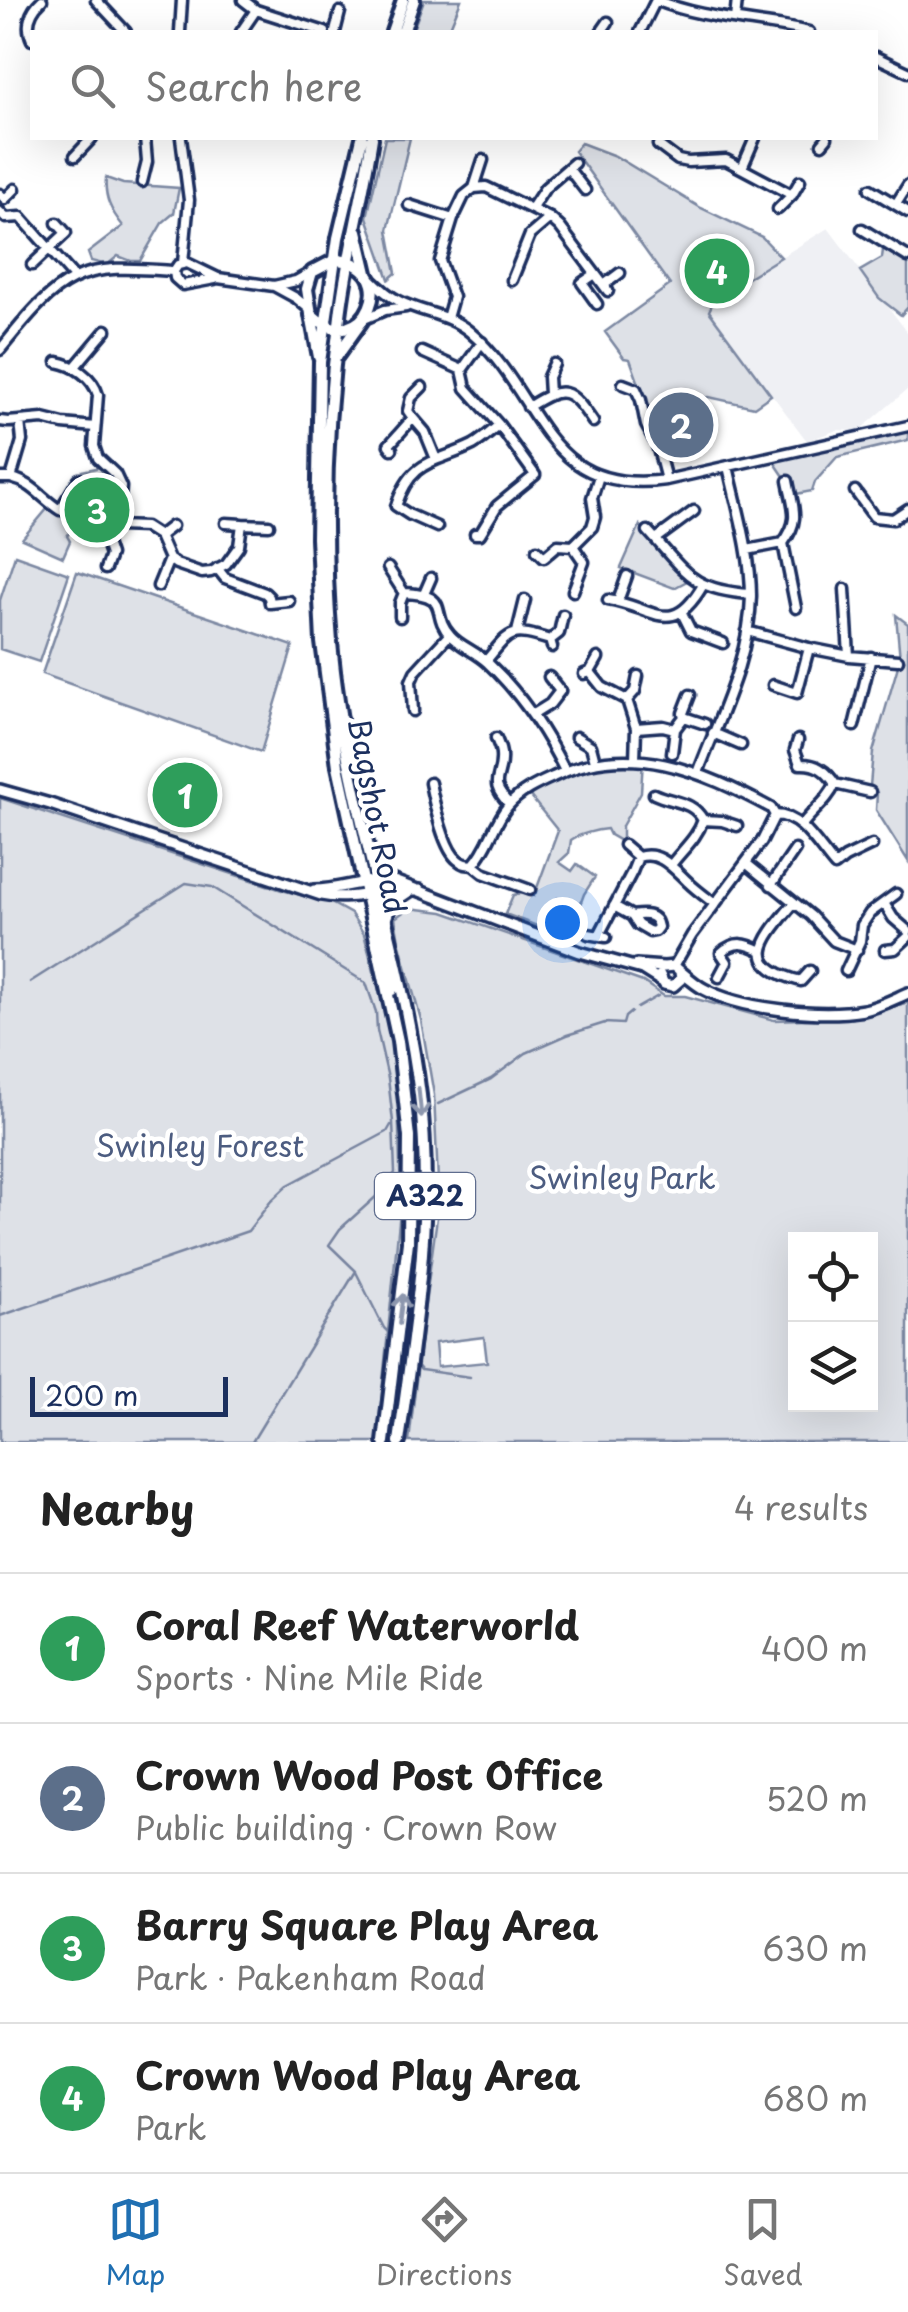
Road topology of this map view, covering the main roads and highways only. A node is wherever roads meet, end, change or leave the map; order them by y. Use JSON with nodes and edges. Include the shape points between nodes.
{"nodes":[{"id":1,"x":404,"y":0,"type":"edge"},
{"id":2,"x":414,"y":0,"type":"edge"},
{"id":3,"x":393,"y":30,"type":"edge"},
{"id":4,"x":403,"y":30,"type":"edge"},
{"id":5,"x":362,"y":140,"type":"edge"},
{"id":6,"x":372,"y":140,"type":"edge"},
{"id":7,"x":356,"y":225,"type":"junction"},
{"id":8,"x":338,"y":238,"type":"junction"},
{"id":9,"x":335,"y":260,"type":"junction"},
{"id":10,"x":348,"y":262,"type":"junction"},
{"id":11,"x":312,"y":272,"type":"junction"},
{"id":12,"x":368,"y":276,"type":"junction"},
{"id":13,"x":310,"y":311,"type":"junction"},
{"id":14,"x":363,"y":319,"type":"junction"},
{"id":15,"x":326,"y":326,"type":"junction"},
{"id":16,"x":338,"y":328,"type":"junction"},
{"id":17,"x":335,"y":359,"type":"junction"},
{"id":18,"x":320,"y":362,"type":"junction"},
{"id":19,"x":322,"y":538,"type":"junction"},
{"id":20,"x":0,"y":786,"type":"edge"},
{"id":21,"x":370,"y":888,"type":"junction"},
{"id":22,"x":416,"y":890,"type":"junction"},
{"id":23,"x":386,"y":923,"type":"junction"},
{"id":24,"x":629,"y":965,"type":"junction"},
{"id":25,"x":672,"y":968,"type":"junction"},
{"id":26,"x":661,"y":980,"type":"junction"},
{"id":27,"x":677,"y":984,"type":"junction"},
{"id":28,"x":704,"y":990,"type":"junction"},
{"id":29,"x":908,"y":994,"type":"edge"},
{"id":30,"x":384,"y":1442,"type":"edge"},
{"id":31,"x":399,"y":1442,"type":"edge"}],
"edges":[{"from":1,"to":3,"type":"highway"},
{"from":2,"to":4,"type":"highway"},
{"from":5,"to":8,"type":"highway","number":"A322"},
{"from":6,"to":7,"type":"highway","number":"A322"},
{"from":7,"to":10,"type":"highway","number":"A322"},
{"from":7,"to":12,"type":"highway","number":"A322"},
{"from":8,"to":9,"type":"highway","number":"A322"},
{"from":8,"to":11,"type":"highway","number":"A322"},
{"from":9,"to":10,"type":"highway"},
{"from":9,"to":11,"type":"highway"},
{"from":9,"to":15,"type":"highway","number":"A322"},
{"from":10,"to":12,"type":"highway"},
{"from":10,"to":16,"type":"highway","number":"A322"},
{"from":11,"to":13,"type":"highway"},
{"from":12,"to":14,"type":"highway","via":[[373,300]]},
{"from":13,"to":15,"type":"highway"},
{"from":13,"to":18,"type":"highway","number":"A322"},
{"from":14,"to":16,"type":"highway"},
{"from":14,"to":17,"type":"highway"},
{"from":15,"to":16,"type":"highway"},
{"from":15,"to":18,"type":"highway","number":"A322"},
{"from":16,"to":17,"type":"highway","number":"A322"},
{"from":17,"to":19,"type":"highway","number":"A322"},
{"from":18,"to":19,"type":"highway","number":"A322"},
{"from":19,"to":21,"type":"highway","name":"Bagshot Road","number":"A322","via":[[338,704]]},
{"from":19,"to":21,"type":"highway","name":"Bagshot Road","number":"A322","via":[[329,702]]},
{"from":20,"to":21,"type":"main road","via":[[330,897]]},
{"from":21,"to":22,"type":"main road","via":[[391,880]]},
{"from":21,"to":23,"type":"highway","name":"Bagshot Road","number":"A322"},
{"from":30,"to":21,"type":"highway","name":"Bagshot Road","number":"A322","one_way":true,"via":[[408,1242],[410,1158],[398,1041]]},
{"from":22,"to":23,"type":"main road","via":[[392,903]]},
{"from":22,"to":24,"type":"main road"},
{"from":23,"to":31,"type":"highway","name":"Bagshot Road","number":"A322","one_way":true,"via":[[420,1099],[425,1198]]},
{"from":24,"to":25,"type":"main road"},
{"from":24,"to":26,"type":"main road"},
{"from":25,"to":26,"type":"main road","via":[[660,972]]},
{"from":25,"to":27,"type":"main road"},
{"from":25,"to":28,"type":"main road"},
{"from":26,"to":27,"type":"main road"},
{"from":27,"to":28,"type":"main road"},
{"from":28,"to":29,"type":"main road","via":[[816,1014],[867,1010]]}]}
